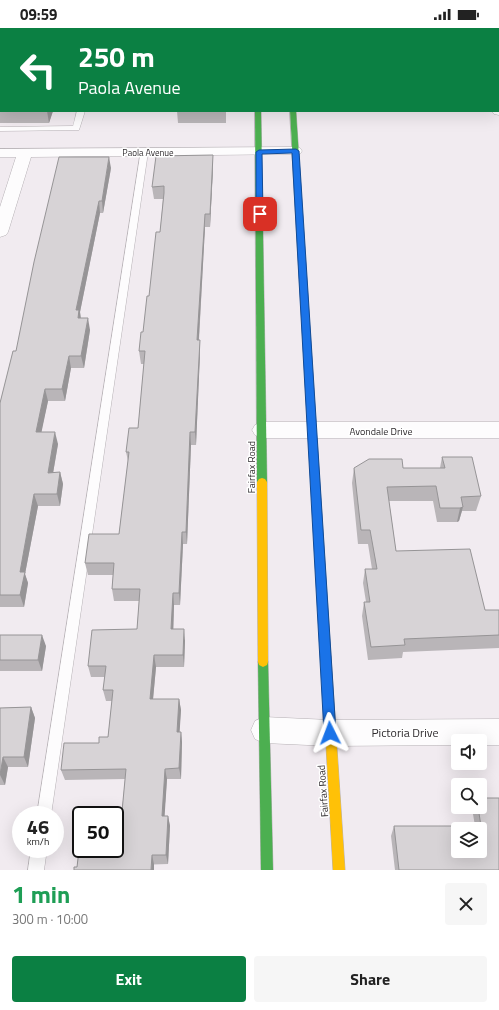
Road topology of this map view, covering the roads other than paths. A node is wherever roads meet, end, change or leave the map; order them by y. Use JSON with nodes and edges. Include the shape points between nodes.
{"nodes":[{"id":1,"x":81,"y":112,"type":"edge"},
{"id":2,"x":258,"y":112,"type":"edge"},
{"id":3,"x":293,"y":112,"type":"edge"},
{"id":4,"x":0,"y":129,"type":"edge"},
{"id":5,"x":296,"y":151,"type":"junction"},
{"id":6,"x":144,"y":152,"type":"junction"},
{"id":7,"x":259,"y":152,"type":"junction"},
{"id":8,"x":0,"y":153,"type":"edge"},
{"id":9,"x":25,"y":153,"type":"junction"},
{"id":10,"x":0,"y":232,"type":"edge"},
{"id":11,"x":262,"y":430,"type":"junction"},
{"id":12,"x":499,"y":430,"type":"edge"},
{"id":13,"x":312,"y":431,"type":"junction"},
{"id":14,"x":264,"y":730,"type":"junction"},
{"id":15,"x":499,"y":732,"type":"edge"},
{"id":16,"x":330,"y":733,"type":"junction"},
{"id":17,"x":45,"y":806,"type":"edge"},
{"id":18,"x":38,"y":858,"type":"edge"},
{"id":19,"x":36,"y":870,"type":"edge"},
{"id":20,"x":267,"y":870,"type":"edge"},
{"id":21,"x":339,"y":870,"type":"edge"}],
"edges":[{"from":1,"to":4,"type":"lane","via":[[76,128]]},
{"from":2,"to":7,"type":"main road","name":"Fairfax Road"},
{"from":3,"to":5,"type":"main road","name":"Fairfax Road"},
{"from":5,"to":7,"type":"street","name":"Paola Avenue"},
{"from":5,"to":13,"type":"main road","name":"Fairfax Road"},
{"from":6,"to":7,"type":"street","name":"Paola Avenue"},
{"from":6,"to":9,"type":"street","name":"Paola Avenue"},
{"from":6,"to":17,"type":"lane"},
{"from":7,"to":11,"type":"main road","name":"Fairfax Road"},
{"from":8,"to":9,"type":"street","name":"Paola Avenue"},
{"from":9,"to":10,"type":"street"},
{"from":11,"to":13,"type":"street","name":"Avondale Drive"},
{"from":11,"to":14,"type":"main road","name":"Fairfax Road"},
{"from":12,"to":13,"type":"street","name":"Avondale Drive"},
{"from":13,"to":16,"type":"main road","name":"Fairfax Road"},
{"from":14,"to":16,"type":"street","name":"Pictoria Drive"},
{"from":14,"to":20,"type":"main road","name":"Fairfax Road"},
{"from":15,"to":16,"type":"street","name":"Pictoria Drive"},
{"from":16,"to":21,"type":"main road","name":"Fairfax Road"},
{"from":18,"to":19,"type":"lane"}]}
